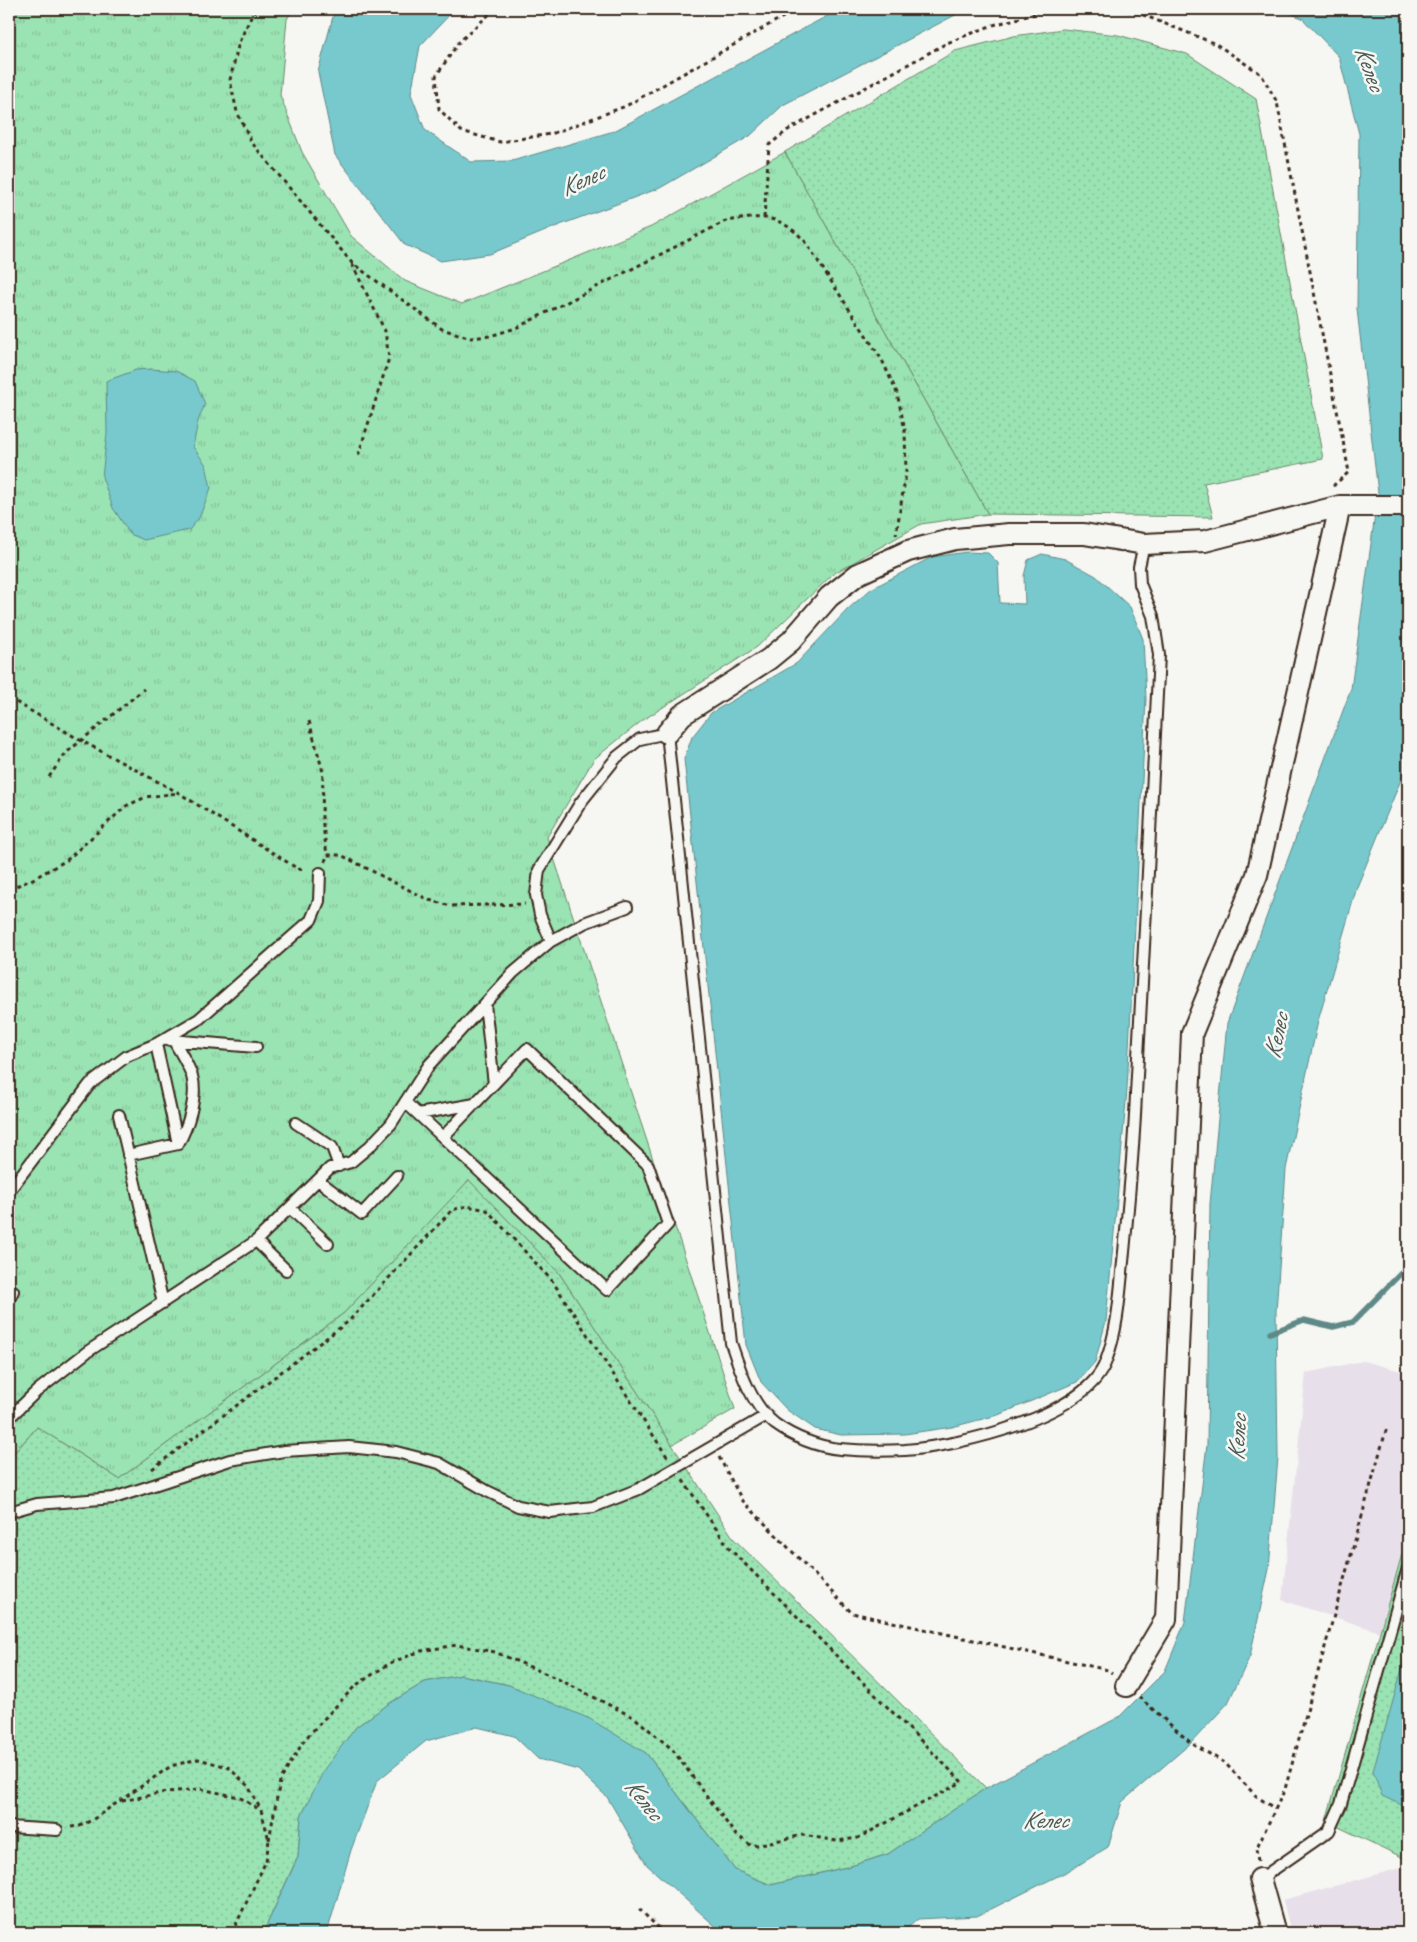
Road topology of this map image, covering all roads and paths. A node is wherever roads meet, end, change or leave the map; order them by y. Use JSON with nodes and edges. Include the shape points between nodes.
{"nodes":[{"id":1,"x":255,"y":9,"type":"edge"},
{"id":2,"x":495,"y":9,"type":"edge"},
{"id":3,"x":797,"y":9,"type":"edge"},
{"id":4,"x":764,"y":218,"type":"junction"},
{"id":5,"x":352,"y":263,"type":"junction"},
{"id":6,"x":358,"y":456,"type":"dead end"},
{"id":7,"x":1340,"y":506,"type":"junction"},
{"id":8,"x":1408,"y":506,"type":"edge"},
{"id":9,"x":1144,"y":544,"type":"junction"},
{"id":10,"x":892,"y":559,"type":"junction"},
{"id":11,"x":144,"y":688,"type":"dead end"},
{"id":12,"x":9,"y":698,"type":"edge"},
{"id":13,"x":309,"y":721,"type":"dead end"},
{"id":14,"x":667,"y":733,"type":"junction"},
{"id":15,"x":80,"y":740,"type":"junction"},
{"id":16,"x":49,"y":777,"type":"dead end"},
{"id":17,"x":179,"y":792,"type":"junction"},
{"id":18,"x":327,"y":856,"type":"junction"},
{"id":19,"x":320,"y":873,"type":"junction"},
{"id":20,"x":9,"y":889,"type":"edge"},
{"id":21,"x":538,"y":904,"type":"junction"},
{"id":22,"x":627,"y":906,"type":"dead end"},
{"id":23,"x":551,"y":941,"type":"junction"},
{"id":24,"x":485,"y":1004,"type":"junction"},
{"id":25,"x":174,"y":1041,"type":"junction"},
{"id":26,"x":160,"y":1042,"type":"junction"},
{"id":27,"x":256,"y":1047,"type":"dead end"},
{"id":28,"x":494,"y":1084,"type":"junction"},
{"id":29,"x":405,"y":1102,"type":"junction"},
{"id":30,"x":474,"y":1104,"type":"junction"},
{"id":31,"x":418,"y":1114,"type":"junction"},
{"id":32,"x":119,"y":1115,"type":"dead end"},
{"id":33,"x":296,"y":1123,"type":"dead end"},
{"id":34,"x":443,"y":1137,"type":"junction"},
{"id":35,"x":178,"y":1144,"type":"junction"},
{"id":36,"x":128,"y":1155,"type":"junction"},
{"id":37,"x":339,"y":1166,"type":"junction"},
{"id":38,"x":397,"y":1176,"type":"dead end"},
{"id":39,"x":318,"y":1180,"type":"junction"},
{"id":40,"x":9,"y":1191,"type":"edge"},
{"id":41,"x":290,"y":1208,"type":"junction"},
{"id":42,"x":256,"y":1241,"type":"junction"},
{"id":43,"x":328,"y":1244,"type":"dead end"},
{"id":44,"x":286,"y":1270,"type":"dead end"},
{"id":45,"x":163,"y":1303,"type":"junction"},
{"id":46,"x":767,"y":1415,"type":"junction"},
{"id":47,"x":9,"y":1418,"type":"edge"},
{"id":48,"x":1387,"y":1427,"type":"dead end"},
{"id":49,"x":714,"y":1447,"type":"junction"},
{"id":50,"x":675,"y":1469,"type":"junction"},
{"id":51,"x":145,"y":1474,"type":"dead end"},
{"id":52,"x":9,"y":1512,"type":"edge"},
{"id":53,"x":1408,"y":1568,"type":"edge"},
{"id":54,"x":1126,"y":1686,"type":"junction"},
{"id":55,"x":119,"y":1802,"type":"junction"},
{"id":56,"x":1276,"y":1809,"type":"junction"},
{"id":57,"x":261,"y":1810,"type":"junction"},
{"id":58,"x":9,"y":1827,"type":"edge"},
{"id":59,"x":57,"y":1830,"type":"joint"},
{"id":60,"x":269,"y":1840,"type":"junction"},
{"id":61,"x":1260,"y":1879,"type":"junction"},
{"id":62,"x":639,"y":1909,"type":"dead end"},
{"id":63,"x":9,"y":1919,"type":"edge"},
{"id":64,"x":16,"y":1933,"type":"edge"},
{"id":65,"x":232,"y":1933,"type":"edge"},
{"id":66,"x":664,"y":1933,"type":"edge"},
{"id":67,"x":1275,"y":1933,"type":"edge"}],
"edges":[{"from":1,"to":5,"type":"path","via":[[239,42],[230,80],[237,112],[252,143]]},
{"from":2,"to":3,"type":"path","via":[[459,42],[436,76],[440,109],[461,131],[500,142],[551,134],[626,106]]},
{"from":4,"to":5,"type":"path","via":[[726,221],[516,328],[490,336],[471,338],[442,329]]},
{"from":4,"to":7,"type":"path","via":[[769,145],[788,130],[947,43],[993,25],[1046,11],[1133,11],[1216,44],[1261,74],[1277,102],[1349,472],[1334,485]]},
{"from":4,"to":10,"type":"path","via":[[792,228],[806,242],[882,360],[897,393],[905,430],[906,472]]},
{"from":5,"to":6,"type":"path","via":[[385,331],[389,358]]},
{"from":7,"to":8,"type":"street"},
{"from":7,"to":9,"type":"street","via":[[1205,540]]},
{"from":7,"to":54,"type":"street","via":[[1257,875],[1192,1033],[1166,1619]]},
{"from":9,"to":10,"type":"street","via":[[1084,534],[1009,534],[955,539],[908,551]]},
{"from":9,"to":46,"type":"lane","via":[[1138,567],[1140,584],[1153,616],[1159,655],[1133,1150],[1116,1330],[1105,1365],[1092,1384],[1072,1400],[1028,1421],[974,1438],[905,1450],[838,1449],[806,1441],[774,1424]]},
{"from":10,"to":14,"type":"street","via":[[858,574],[829,597],[791,640],[769,659],[682,715]]},
{"from":11,"to":15,"type":"path"},
{"from":12,"to":15,"type":"path"},
{"from":13,"to":18,"type":"path","via":[[323,772],[322,818]]},
{"from":14,"to":21,"type":"lane","via":[[640,740],[617,757],[581,802],[539,870]]},
{"from":14,"to":46,"type":"lane","via":[[731,1343],[742,1375],[757,1404]]},
{"from":15,"to":16,"type":"path"},
{"from":15,"to":17,"type":"path"},
{"from":17,"to":19,"type":"path","via":[[298,869]]},
{"from":17,"to":20,"type":"path","via":[[146,796],[126,806],[67,860]]},
{"from":18,"to":19,"type":"path"},
{"from":18,"to":21,"type":"path","via":[[341,855],[429,900],[451,906]]},
{"from":19,"to":26,"type":"lane","via":[[319,901],[312,920],[199,1019]]},
{"from":21,"to":23,"type":"lane"},
{"from":22,"to":23,"type":"lane"},
{"from":23,"to":24,"type":"lane","via":[[513,973]]},
{"from":24,"to":28,"type":"lane"},
{"from":24,"to":29,"type":"lane","via":[[429,1065]]},
{"from":25,"to":26,"type":"lane"},
{"from":25,"to":27,"type":"lane"},
{"from":25,"to":35,"type":"lane","via":[[192,1076],[194,1089],[187,1128]]},
{"from":26,"to":35,"type":"lane"},
{"from":26,"to":40,"type":"lane","via":[[127,1056],[90,1084]]},
{"from":28,"to":30,"type":"lane"},
{"from":28,"to":34,"type":"lane","via":[[527,1049],[648,1165],[668,1224],[607,1290]]},
{"from":29,"to":31,"type":"lane"},
{"from":29,"to":37,"type":"lane","via":[[391,1124],[370,1146],[351,1162]]},
{"from":30,"to":31,"type":"lane"},
{"from":30,"to":34,"type":"lane"},
{"from":31,"to":34,"type":"lane"},
{"from":32,"to":36,"type":"lane"},
{"from":33,"to":37,"type":"lane","via":[[332,1147]]},
{"from":35,"to":36,"type":"lane"},
{"from":36,"to":45,"type":"lane"},
{"from":37,"to":39,"type":"lane","via":[[330,1168]]},
{"from":38,"to":39,"type":"lane","via":[[362,1214]]},
{"from":39,"to":41,"type":"lane"},
{"from":41,"to":42,"type":"lane"},
{"from":41,"to":43,"type":"lane"},
{"from":42,"to":44,"type":"lane"},
{"from":42,"to":45,"type":"lane"},
{"from":45,"to":47,"type":"lane","via":[[87,1352],[37,1391]]},
{"from":46,"to":49,"type":"lane"},
{"from":48,"to":56,"type":"path","via":[[1285,1788]]},
{"from":49,"to":50,"type":"lane"},
{"from":49,"to":54,"type":"path","via":[[742,1500],[852,1613],[1108,1670]]},
{"from":50,"to":51,"type":"path","via":[[553,1282],[487,1210],[467,1206],[452,1210],[349,1321]]},
{"from":50,"to":52,"type":"lane","via":[[639,1489],[593,1507],[550,1512],[518,1506],[439,1463],[396,1452],[349,1447],[284,1451],[230,1460],[114,1498],[37,1504]]},
{"from":50,"to":60,"type":"path","via":[[730,1549],[962,1782],[858,1838],[838,1841],[803,1835],[752,1846],[735,1834],[672,1749],[635,1718],[496,1652],[457,1645],[421,1651],[390,1663],[354,1686],[305,1739],[280,1781]]},
{"from":53,"to":61,"type":"lane","via":[[1341,1804],[1328,1831]]},
{"from":54,"to":56,"type":"path","via":[[1191,1743],[1225,1763],[1255,1795]]},
{"from":55,"to":57,"type":"path","via":[[166,1792],[201,1790],[239,1797]]},
{"from":55,"to":57,"type":"path","via":[[171,1766],[198,1759],[228,1767],[248,1786]]},
{"from":55,"to":59,"type":"path","via":[[80,1826]]},
{"from":56,"to":61,"type":"path","via":[[1256,1850]]},
{"from":57,"to":60,"type":"path"},
{"from":58,"to":59,"type":"lane"},
{"from":60,"to":65,"type":"path","via":[[266,1861]]},
{"from":61,"to":67,"type":"street"},
{"from":62,"to":66,"type":"path"},
{"from":63,"to":64,"type":"path"}]}
